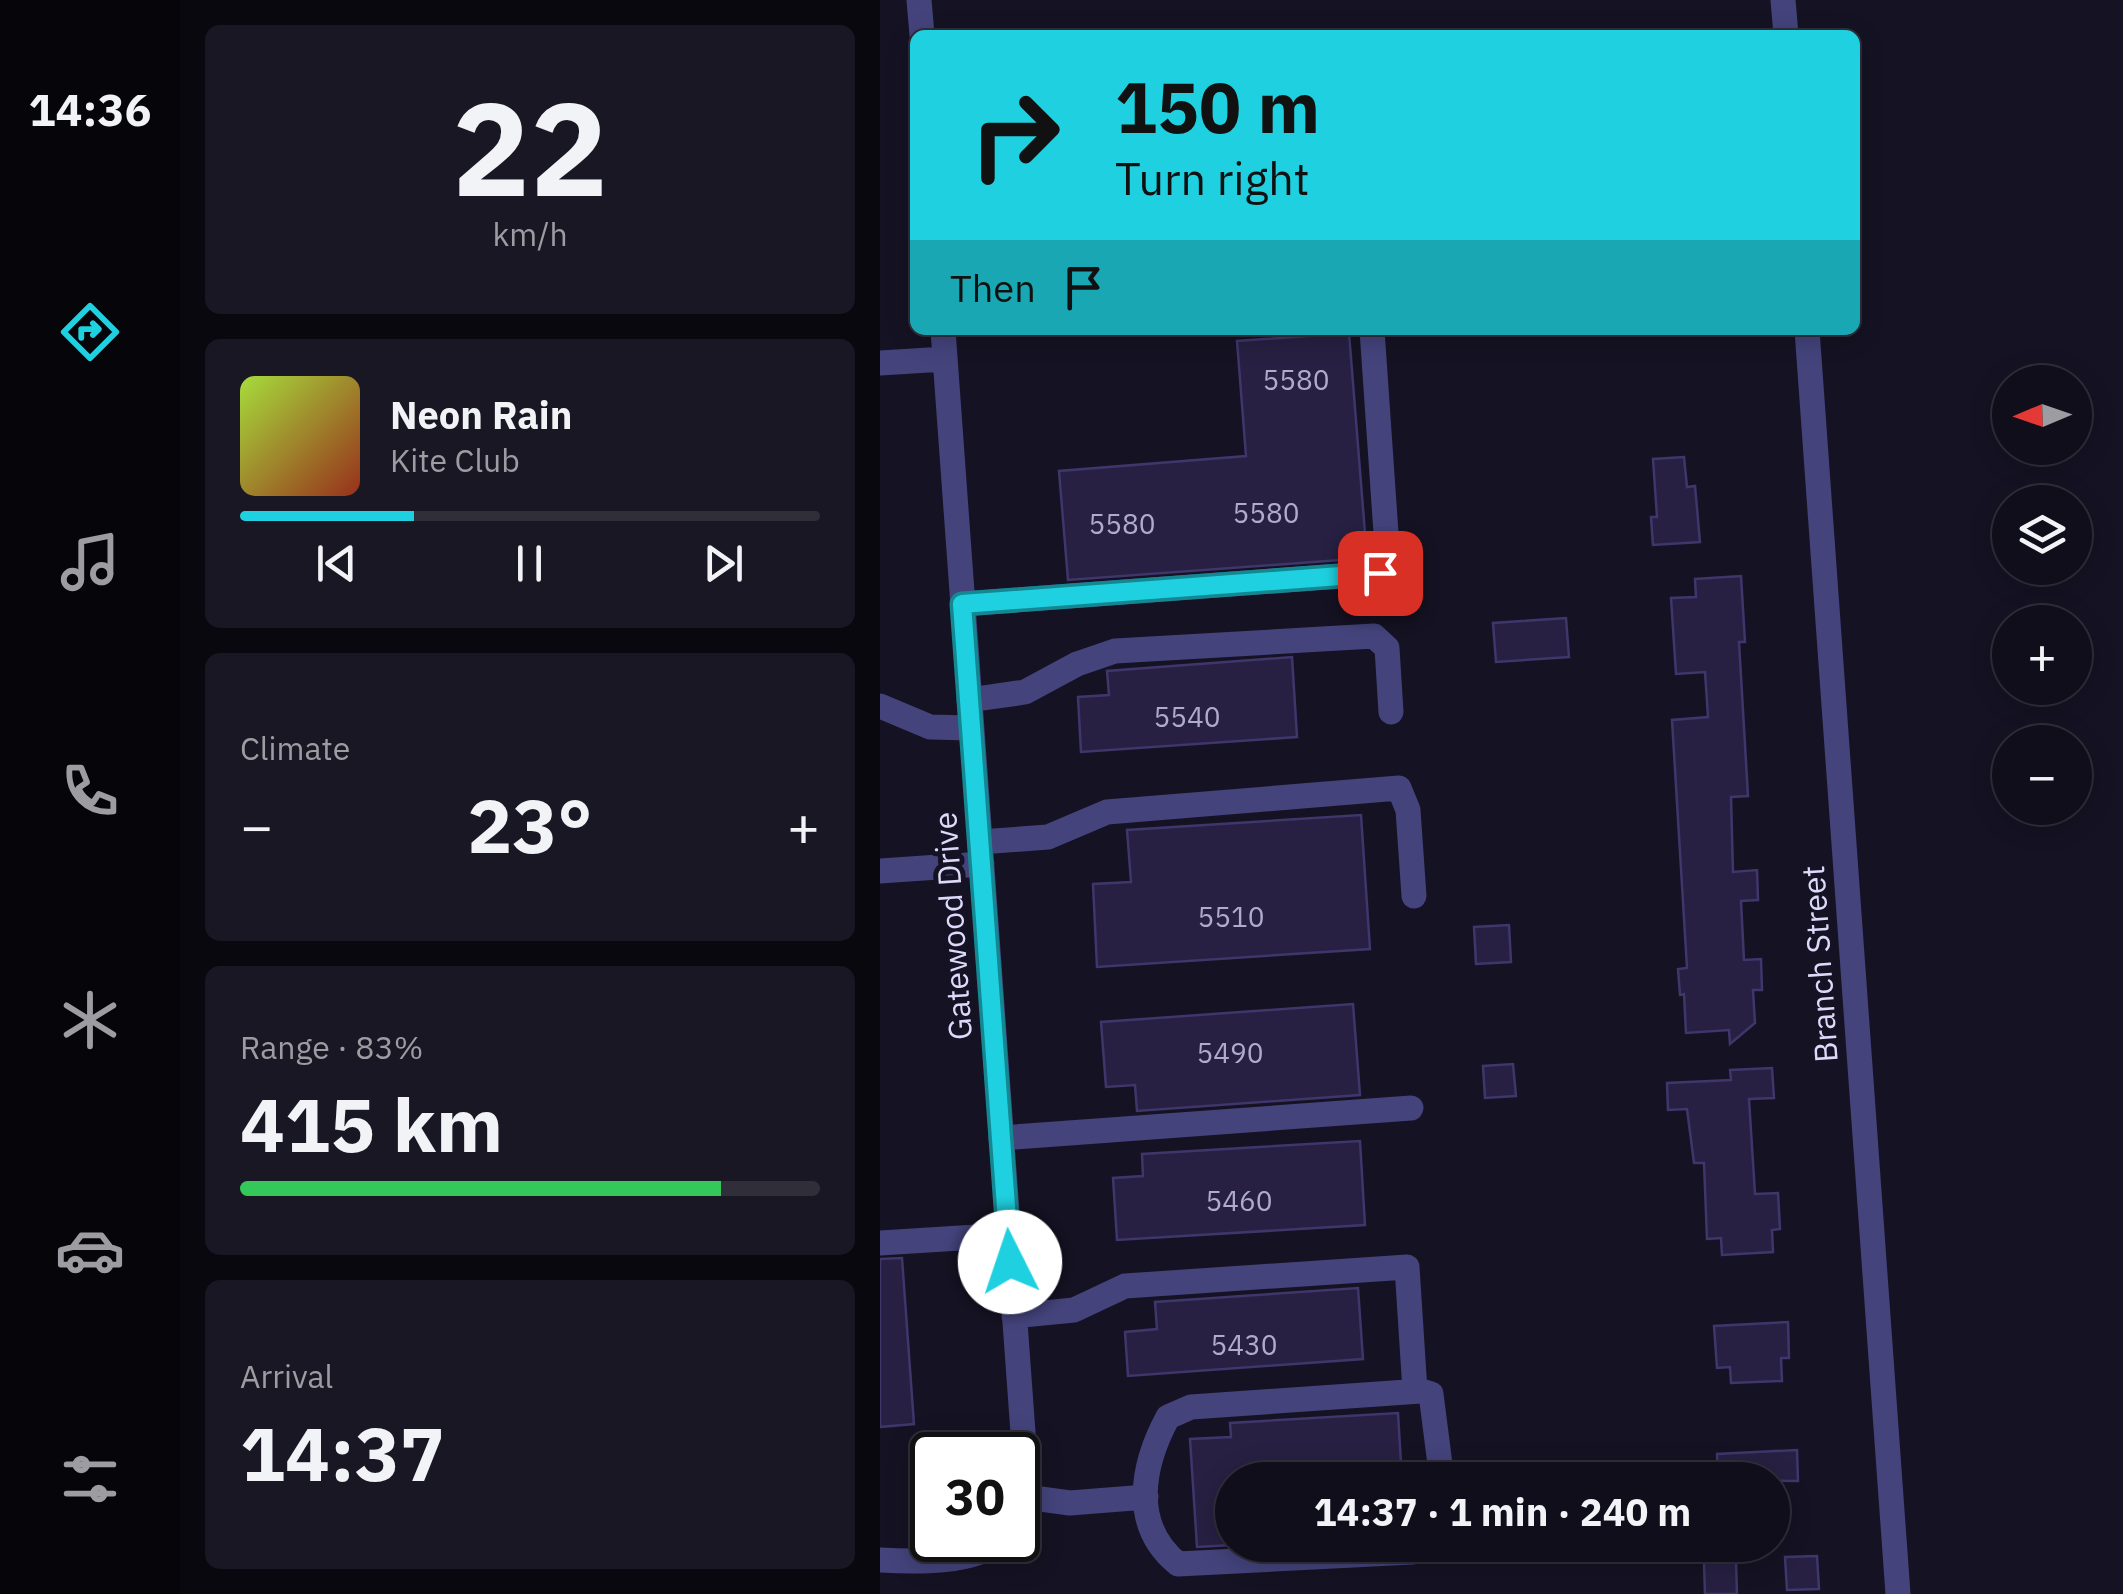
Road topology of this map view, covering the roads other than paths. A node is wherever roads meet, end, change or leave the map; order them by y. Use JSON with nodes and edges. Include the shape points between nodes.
{"nodes":[{"id":1,"x":919,"y":0,"type":"edge"},
{"id":2,"x":1783,"y":0,"type":"edge"},
{"id":3,"x":922,"y":30,"type":"edge"},
{"id":4,"x":1786,"y":30,"type":"edge"},
{"id":5,"x":943,"y":335,"type":"edge"},
{"id":6,"x":1372,"y":335,"type":"edge"},
{"id":7,"x":1807,"y":335,"type":"edge"},
{"id":8,"x":945,"y":359,"type":"junction"},
{"id":9,"x":880,"y":364,"type":"edge"},
{"id":10,"x":962,"y":604,"type":"junction"},
{"id":11,"x":970,"y":700,"type":"junction"},
{"id":12,"x":880,"y":706,"type":"edge"},
{"id":13,"x":1391,"y":712,"type":"dead end"},
{"id":14,"x":971,"y":728,"type":"junction"},
{"id":15,"x":981,"y":853,"type":"junction"},
{"id":16,"x":880,"y":871,"type":"edge"},
{"id":17,"x":1414,"y":896,"type":"dead end"},
{"id":18,"x":1411,"y":1108,"type":"dead end"},
{"id":19,"x":1001,"y":1138,"type":"junction"},
{"id":20,"x":1008,"y":1235,"type":"junction"},
{"id":21,"x":880,"y":1243,"type":"edge"},
{"id":22,"x":1014,"y":1316,"type":"junction"},
{"id":23,"x":1415,"y":1391,"type":"junction"},
{"id":24,"x":1018,"y":1432,"type":"edge"},
{"id":25,"x":1440,"y":1462,"type":"edge"},
{"id":26,"x":1146,"y":1497,"type":"junction"},
{"id":27,"x":1040,"y":1508,"type":"edge"},
{"id":28,"x":910,"y":1559,"type":"edge"},
{"id":29,"x":880,"y":1560,"type":"edge"},
{"id":30,"x":1215,"y":1562,"type":"edge"},
{"id":31,"x":1898,"y":1594,"type":"edge"}],
"edges":[{"from":1,"to":3,"type":"street"},
{"from":2,"to":4,"type":"street"},
{"from":5,"to":8,"type":"street","name":"Gatewood Drive"},
{"from":6,"to":10,"type":"street","via":[[1388,562],[1380,573]]},
{"from":7,"to":31,"type":"street","name":"Branch Street"},
{"from":8,"to":9,"type":"street"},
{"from":8,"to":10,"type":"street","name":"Gatewood Drive"},
{"from":10,"to":11,"type":"street","name":"Gatewood Drive"},
{"from":11,"to":13,"type":"street","via":[[1024,692],[1115,652],[1374,636],[1387,648]]},
{"from":11,"to":14,"type":"street","name":"Gatewood Drive"},
{"from":12,"to":14,"type":"street","via":[[930,728]]},
{"from":14,"to":15,"type":"street","name":"Gatewood Drive"},
{"from":15,"to":16,"type":"street"},
{"from":15,"to":17,"type":"street","via":[[1048,837],[1108,812],[1400,788],[1408,810]]},
{"from":15,"to":19,"type":"street","name":"Gatewood Drive"},
{"from":18,"to":19,"type":"street"},
{"from":19,"to":20,"type":"street","name":"Gatewood Drive"},
{"from":20,"to":21,"type":"street"},
{"from":20,"to":22,"type":"street","name":"Gatewood Drive"},
{"from":22,"to":23,"type":"street","via":[[1074,1310],[1126,1286],[1407,1267]]},
{"from":22,"to":24,"type":"street","name":"Gatewood Drive"},
{"from":23,"to":25,"type":"street","via":[[1435,1399]]},
{"from":23,"to":26,"type":"street","via":[[1191,1407],[1168,1417],[1159,1434],[1144,1472]]},
{"from":26,"to":27,"type":"street"},
{"from":26,"to":30,"type":"street","via":[[1156,1539],[1178,1564]]},
{"from":28,"to":29,"type":"street"}]}
